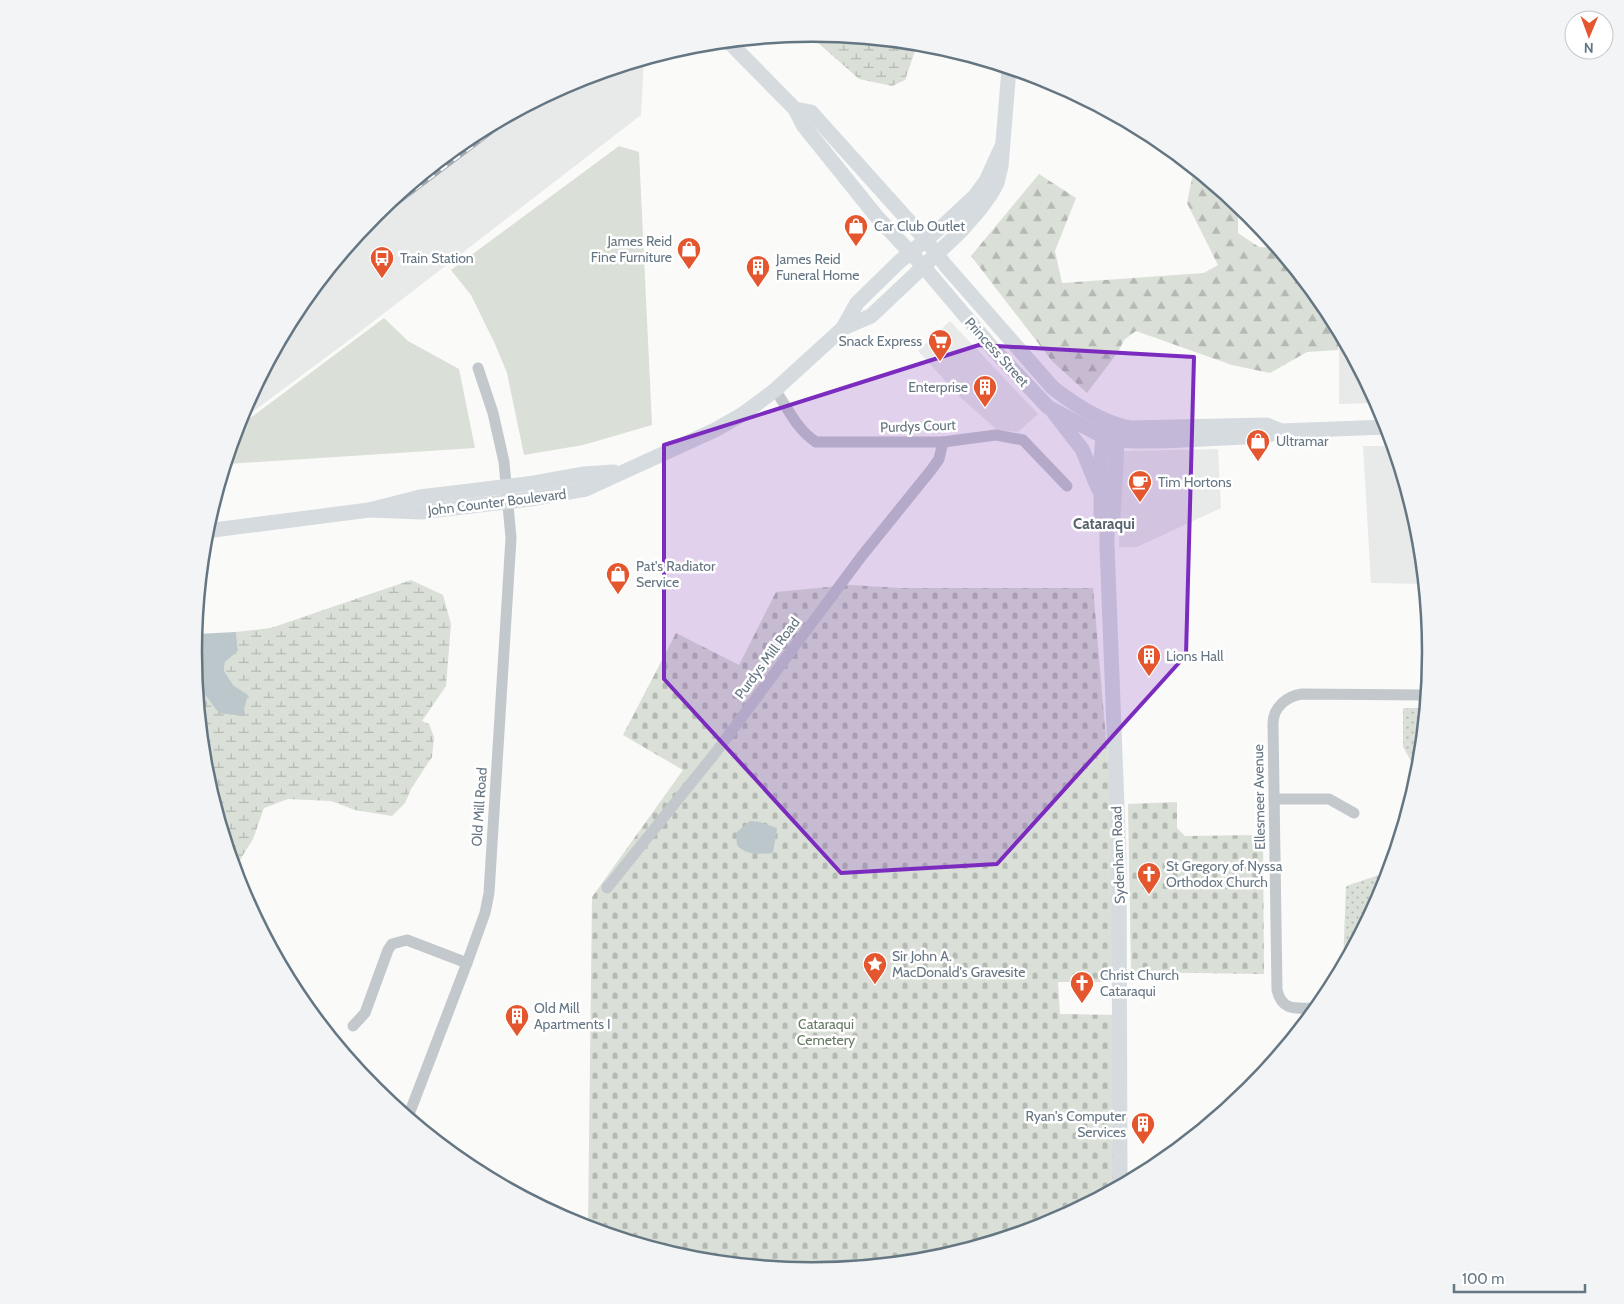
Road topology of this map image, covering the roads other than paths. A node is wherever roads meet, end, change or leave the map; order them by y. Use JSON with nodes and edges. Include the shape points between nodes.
{"nodes":[{"id":1,"x":735,"y":48,"type":"edge"},
{"id":2,"x":1009,"y":76,"type":"edge"},
{"id":3,"x":794,"y":109,"type":"junction"},
{"id":4,"x":1002,"y":146,"type":"junction"},
{"id":5,"x":925,"y":239,"type":"junction"},
{"id":6,"x":910,"y":252,"type":"junction"},
{"id":7,"x":937,"y":253,"type":"junction"},
{"id":8,"x":923,"y":266,"type":"junction"},
{"id":9,"x":843,"y":328,"type":"junction"},
{"id":10,"x":478,"y":368,"type":"dead end"},
{"id":11,"x":775,"y":390,"type":"junction"},
{"id":12,"x":1048,"y":406,"type":"junction"},
{"id":13,"x":1378,"y":427,"type":"edge"},
{"id":14,"x":1110,"y":430,"type":"junction"},
{"id":15,"x":943,"y":442,"type":"junction"},
{"id":16,"x":620,"y":472,"type":"junction"},
{"id":17,"x":507,"y":486,"type":"junction"},
{"id":18,"x":1067,"y":486,"type":"dead end"},
{"id":19,"x":1101,"y":495,"type":"junction"},
{"id":20,"x":509,"y":502,"type":"junction"},
{"id":21,"x":368,"y":510,"type":"junction"},
{"id":22,"x":1108,"y":526,"type":"junction"},
{"id":23,"x":215,"y":530,"type":"edge"},
{"id":24,"x":1420,"y":695,"type":"edge"},
{"id":25,"x":1274,"y":798,"type":"junction"},
{"id":26,"x":1354,"y":813,"type":"dead end"},
{"id":27,"x":607,"y":888,"type":"dead end"},
{"id":28,"x":467,"y":963,"type":"junction"},
{"id":29,"x":1307,"y":1007,"type":"edge"},
{"id":30,"x":353,"y":1026,"type":"dead end"},
{"id":31,"x":411,"y":1110,"type":"edge"},
{"id":32,"x":1120,"y":1178,"type":"edge"}],
"edges":[{"from":1,"to":3,"type":"main road","name":"Princess Street"},
{"from":2,"to":4,"type":"main road","name":"John Counter Boulevard"},
{"from":3,"to":5,"type":"main road","name":"Princess Street","via":[[811,112]]},
{"from":3,"to":6,"type":"main road","name":"Princess Street","via":[[803,125],[877,217]]},
{"from":4,"to":5,"type":"main road","name":"John Counter Boulevard","via":[[975,196]]},
{"from":4,"to":7,"type":"main road","name":"John Counter Boulevard","via":[[1000,176],[991,194],[974,218]]},
{"from":5,"to":6,"type":"main road","name":"John Counter Boulevard"},
{"from":5,"to":7,"type":"main road","name":"Princess Street"},
{"from":6,"to":8,"type":"main road","name":"Princess Street"},
{"from":6,"to":9,"type":"main road","name":"John Counter Boulevard","via":[[857,303]]},
{"from":7,"to":8,"type":"main road","name":"John Counter Boulevard"},
{"from":7,"to":14,"type":"main road","name":"Princess Street","via":[[1052,388]]},
{"from":8,"to":9,"type":"main road","name":"John Counter Boulevard","via":[[871,316]]},
{"from":8,"to":12,"type":"main road","name":"Princess Street","via":[[994,350]]},
{"from":9,"to":11,"type":"main road","name":"John Counter Boulevard"},
{"from":10,"to":17,"type":"street","name":"Old Mill Road","via":[[493,413]]},
{"from":11,"to":15,"type":"street","name":"Purdys Court","via":[[798,426],[816,442]]},
{"from":11,"to":16,"type":"main road","name":"John Counter Boulevard","via":[[715,430]]},
{"from":12,"to":14,"type":"main road","name":"Princess Street"},
{"from":12,"to":19,"type":"main road","via":[[1082,449]]},
{"from":13,"to":14,"type":"main road","name":"Princess Street","via":[[1163,441]]},
{"from":14,"to":19,"type":"main road","name":"Sydenham Road"},
{"from":14,"to":22,"type":"main road","name":"Sydenham Road","via":[[1113,517]]},
{"from":15,"to":18,"type":"street","name":"Purdys Court","via":[[996,435],[1023,440]]},
{"from":15,"to":27,"type":"street","name":"Purdys Mill Road","via":[[939,459],[932,469],[716,752]]},
{"from":16,"to":17,"type":"main road","name":"John Counter Boulevard"},
{"from":16,"to":20,"type":"main road","name":"John Counter Boulevard","via":[[586,489]]},
{"from":17,"to":20,"type":"street","name":"Old Mill Road"},
{"from":17,"to":21,"type":"main road","name":"John Counter Boulevard","via":[[420,497]]},
{"from":19,"to":22,"type":"main road","name":"Sydenham Road","via":[[1101,517]]},
{"from":20,"to":21,"type":"main road","name":"John Counter Boulevard","via":[[421,512]]},
{"from":20,"to":28,"type":"street","name":"Old Mill Road","via":[[510,550],[489,893]]},
{"from":21,"to":23,"type":"main road","name":"John Counter Boulevard"},
{"from":22,"to":32,"type":"main road","name":"Sydenham Road","via":[[1119,860]]},
{"from":24,"to":25,"type":"street","name":"Ellesmeer Avenue","via":[[1302,694],[1284,701],[1273,719]]},
{"from":25,"to":26,"type":"street","via":[[1329,799]]},
{"from":25,"to":29,"type":"street","name":"Ellesmeer Avenue","via":[[1277,990],[1286,1006]]},
{"from":28,"to":30,"type":"street","via":[[407,940],[392,944],[365,1013]]},
{"from":28,"to":31,"type":"street","name":"Old Mill Road"}]}
